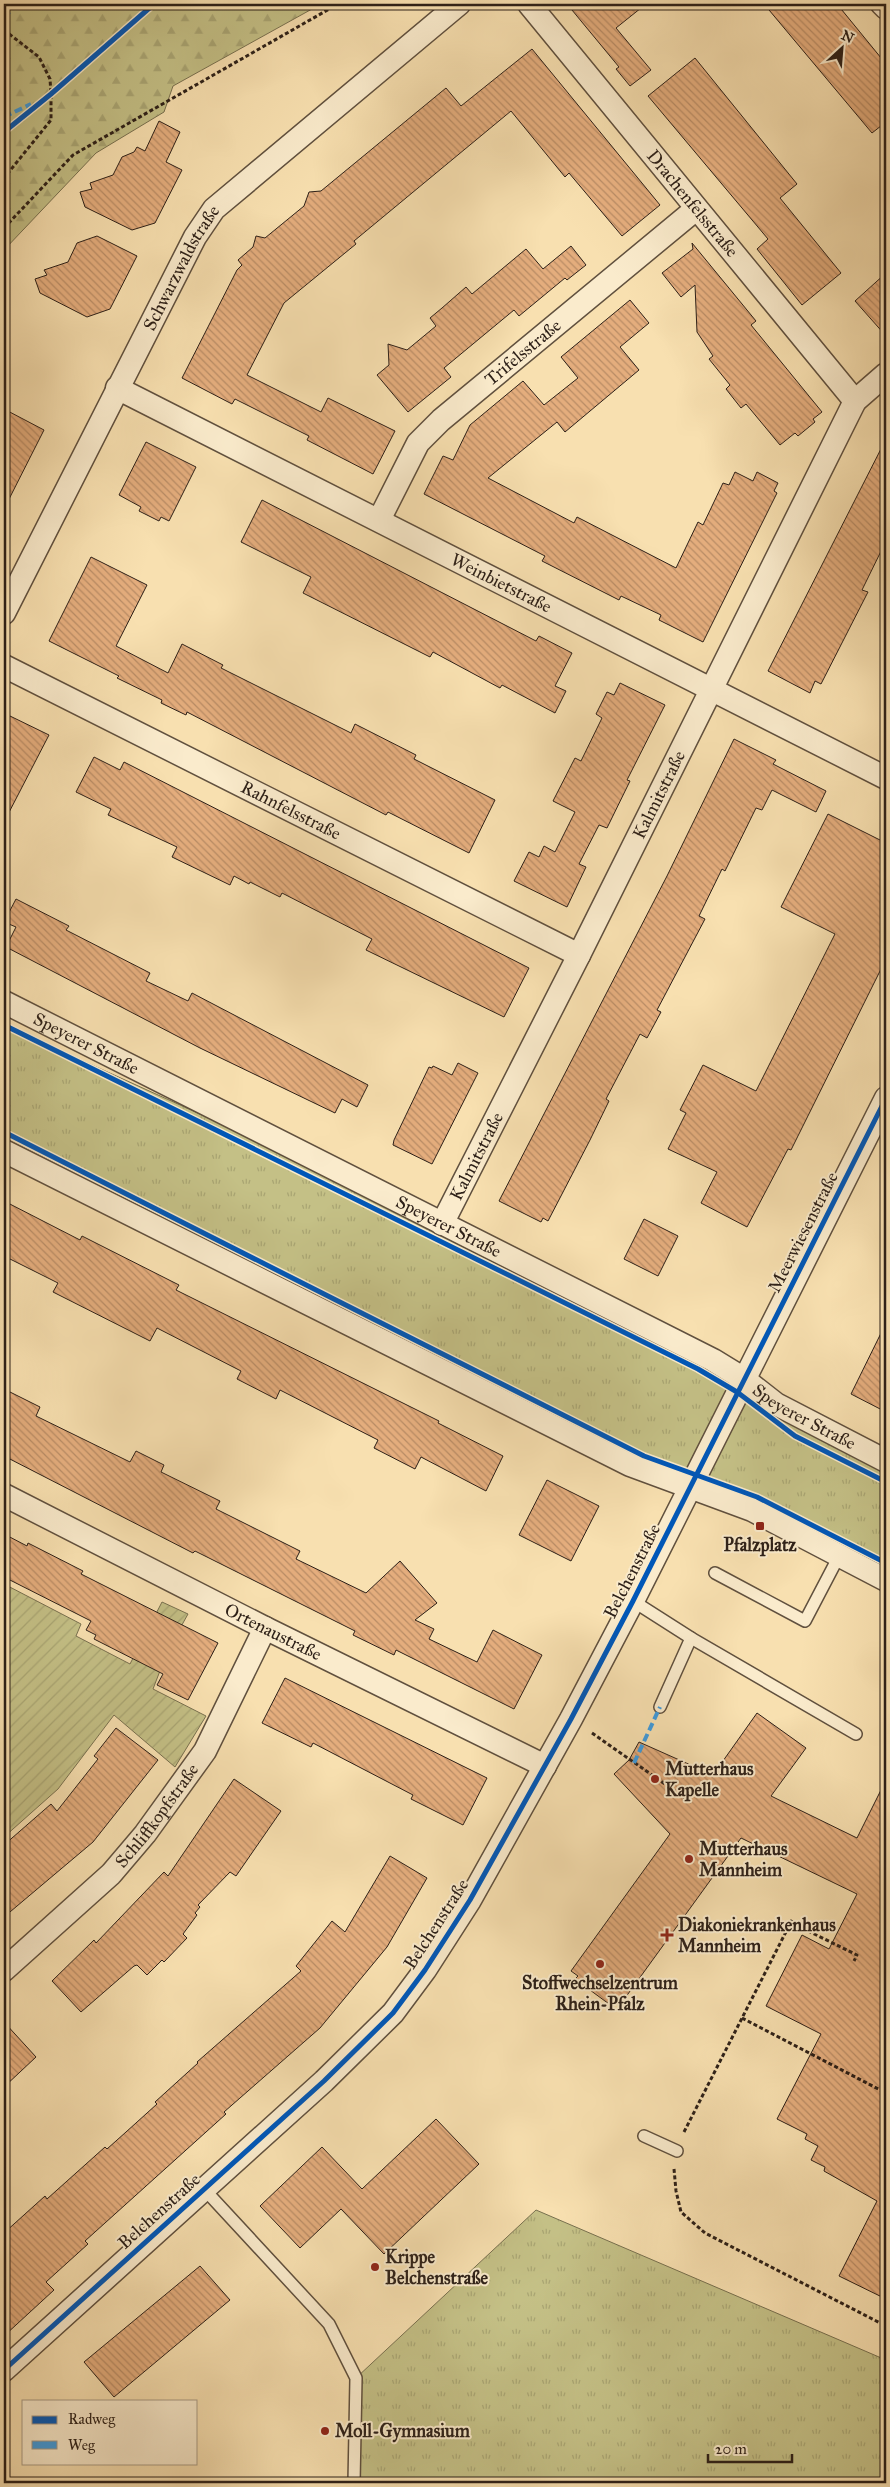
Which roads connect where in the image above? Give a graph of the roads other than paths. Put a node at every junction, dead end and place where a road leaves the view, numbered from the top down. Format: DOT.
graph roads {
  1 [pos="459,4"];
  2 [pos="529,4"];
  3 [pos="882,4"];
  4 [pos="886,8"];
  5 [pos="696,208"];
  6 [pos="886,374"];
  7 [pos="118,388"];
  8 [pos="855,402"];
  9 [pos="379,520"];
  10 [pos="4,612"];
  11 [pos="4,666"];
  12 [pos="712,690"];
  13 [pos="886,778"];
  14 [pos="579,955"];
  15 [pos="4,1002"];
  16 [pos="886,1098"];
  17 [pos="4,1151"];
  18 [pos="442,1224"];
  19 [pos="744,1379"];
  20 [pos="886,1461"];
  21 [pos="690,1487"];
  22 [pos="4,1494"];
  23 [pos="839,1556"];
  24 [pos="715,1574"];
  25 [pos="886,1580"];
  26 [pos="634,1601"];
  27 [pos="266,1628"];
  28 [pos="691,1638"];
  29 [pos="660,1707"];
  30 [pos="856,1734"];
  31 [pos="545,1766"];
  32 [pos="4,1970"];
  33 [pos="644,2136"];
  34 [pos="677,2151"];
  35 [pos="204,2189"];
  36 [pos="4,2370"];
  37 [pos="354,2483"];
  1 -- 7 [label="street, Schwarzwaldstraße"];
  2 -- 5 [label="street, Drachenfelsstraße"];
  3 -- 4 [label="street"];
  5 -- 8 [label="street, Drachenfelsstraße"];
  5 -- 9 [label="street, Trifelsstraße"];
  6 -- 8 [label="street, Kalmitstraße"];
  7 -- 9 [label="street, Weinbietstraße"];
  7 -- 10 [label="street, Schwarzwaldstraße"];
  8 -- 12 [label="street, Kalmitstraße"];
  9 -- 12 [label="street, Weinbietstraße"];
  11 -- 14 [label="street, Rahnfelsstraße"];
  12 -- 13 [label="street, Weinbietstraße"];
  12 -- 14 [label="street, Kalmitstraße"];
  14 -- 18 [label="street, Kalmitstraße"];
  15 -- 18 [label="street, Speyerer Straße"];
  16 -- 19 [label="street, Meerwiesenstraße"];
  17 -- 21 [label="street"];
  18 -- 19 [label="street, Speyerer Straße"];
  19 -- 20 [label="street, Speyerer Straße"];
  19 -- 21 [label="street, Belchenstraße"];
  21 -- 23 [label="street"];
  21 -- 26 [label="street, Belchenstraße"];
  22 -- 27 [label="street, Ortenaustraße"];
  23 -- 24 [label="lane"];
  23 -- 25 [label="street"];
  26 -- 28 [label="lane"];
  26 -- 31 [label="street, Belchenstraße"];
  27 -- 31 [label="street, Ortenaustraße"];
  27 -- 32 [label="street, Schliffkopfstraße"];
  28 -- 29 [label="lane"];
  28 -- 30 [label="lane"];
  31 -- 35 [label="street, Belchenstraße"];
  33 -- 34 [label="lane"];
  35 -- 36 [label="street, Belchenstraße"];
  35 -- 37 [label="lane"];
}
